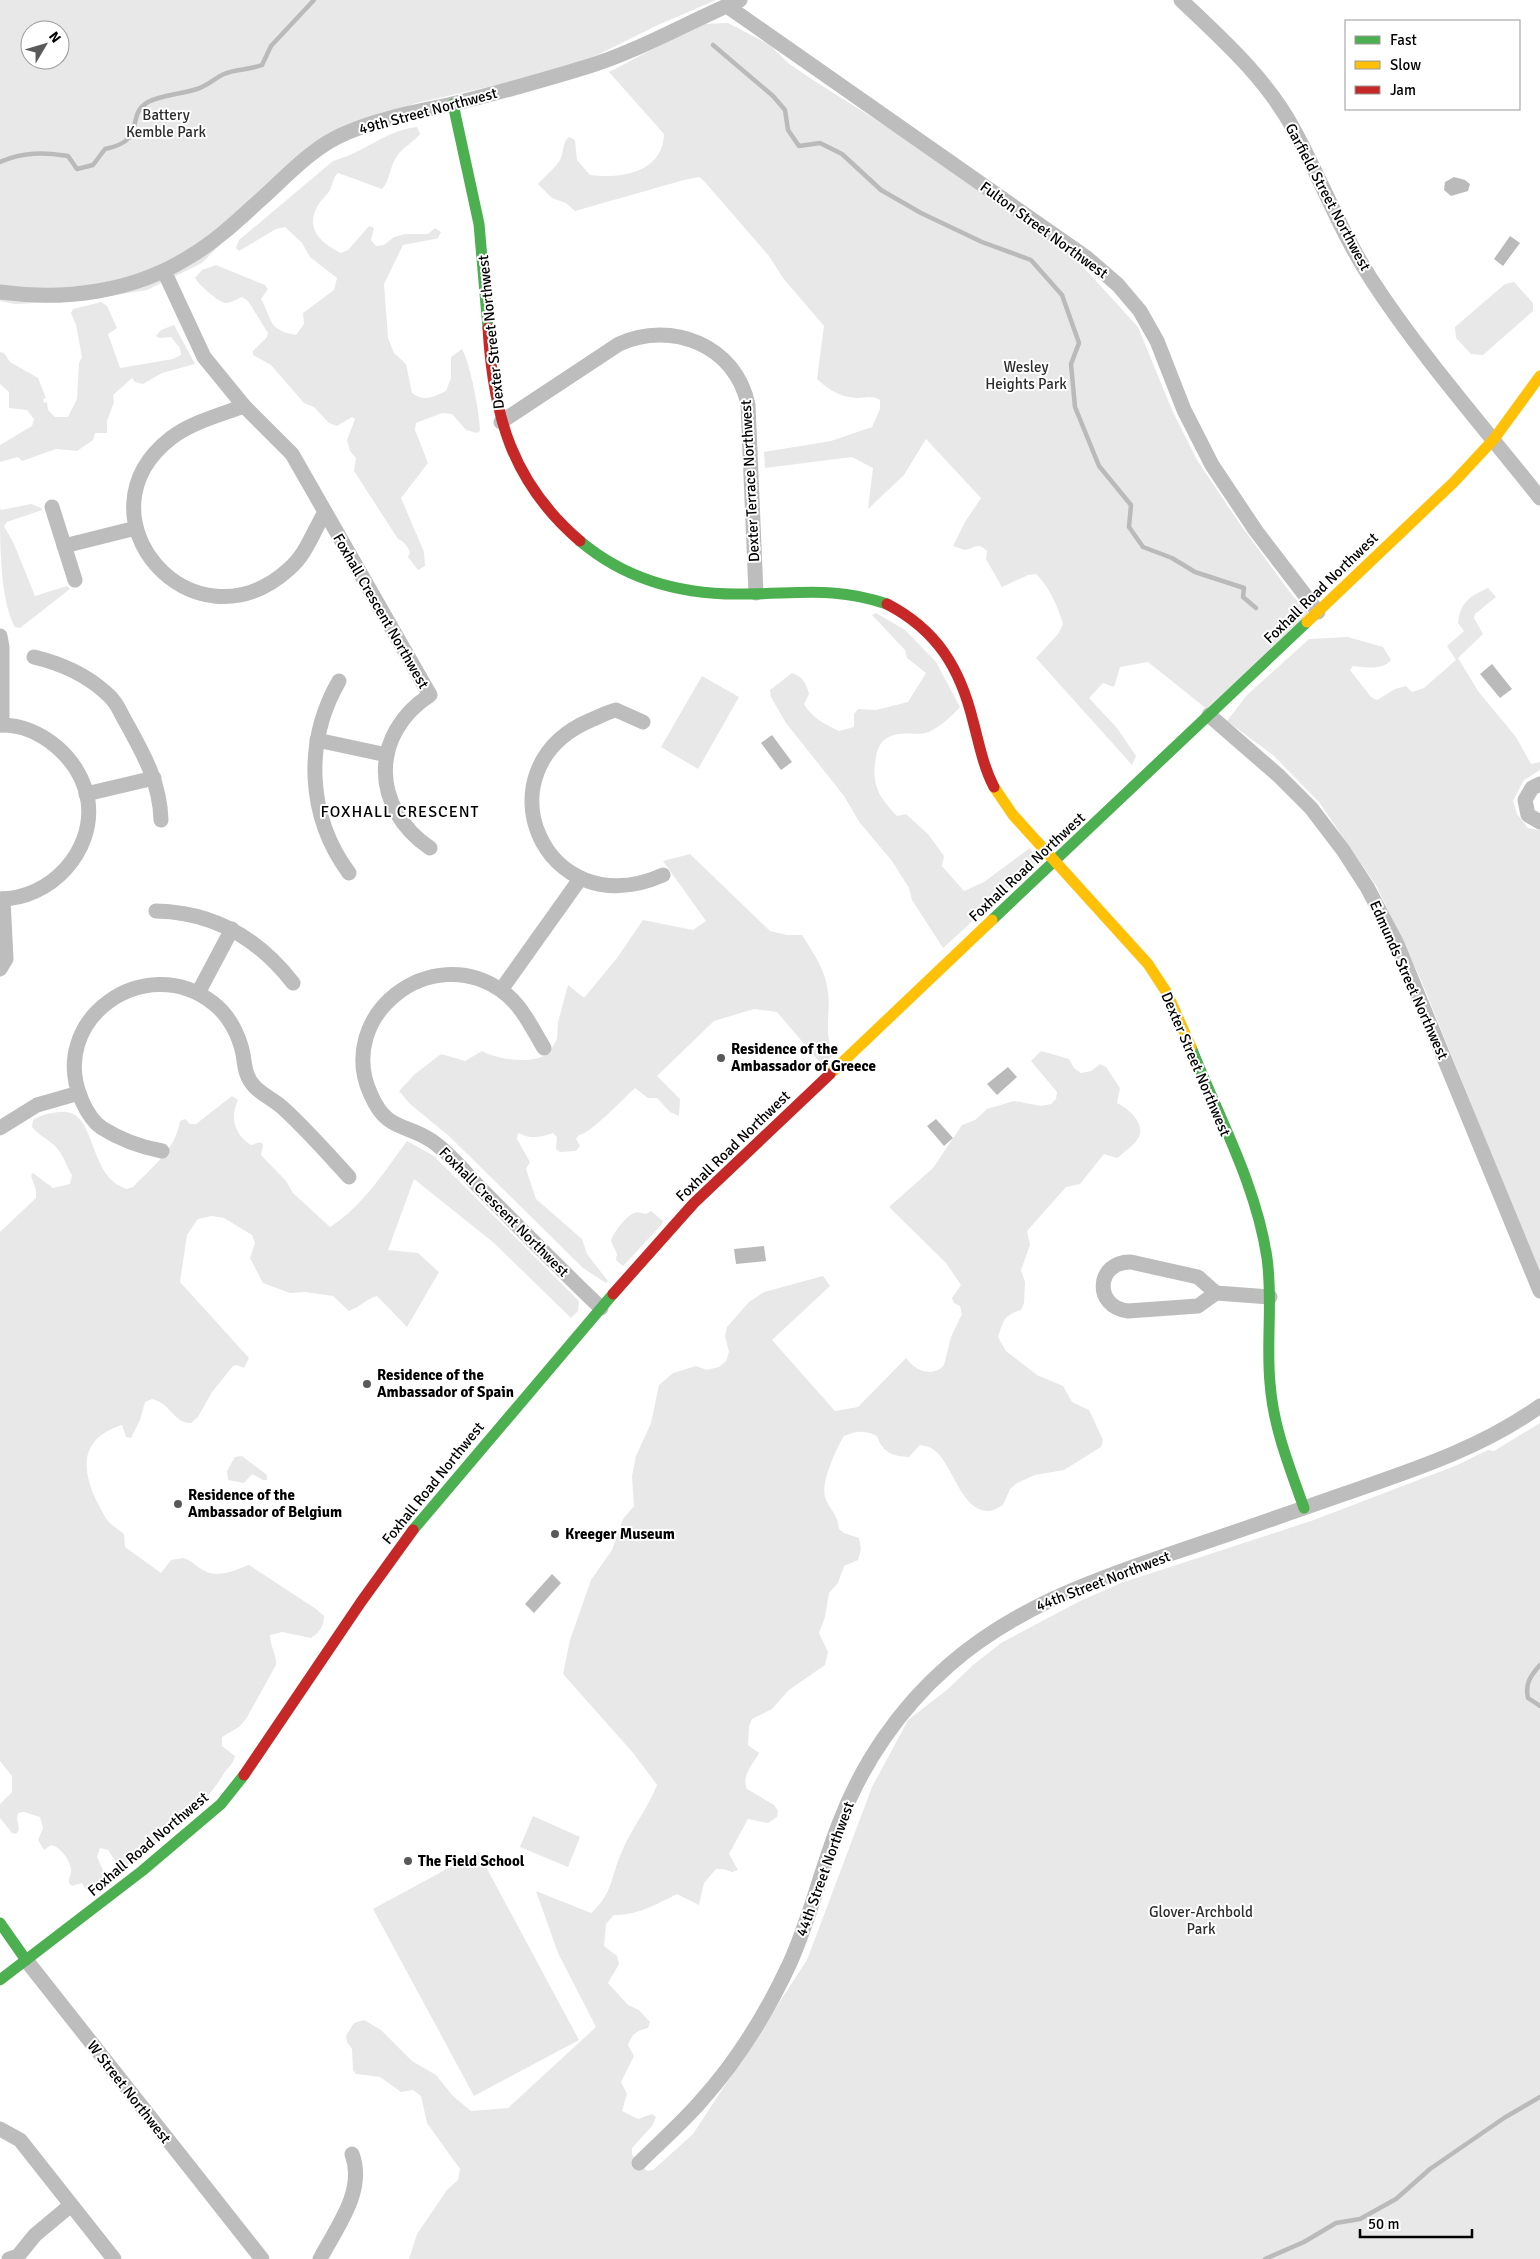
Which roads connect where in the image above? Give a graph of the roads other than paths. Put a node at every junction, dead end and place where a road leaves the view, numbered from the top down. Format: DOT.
graph roads {
  1 [pos="1181,0"];
  2 [pos="733,3"];
  3 [pos="453,104"];
  4 [pos="164,271"];
  5 [pos="0,292"];
  6 [pos="1540,376"];
  7 [pos="244,406"];
  8 [pos="500,422"];
  9 [pos="1494,439"];
  10 [pos="1540,498"];
  11 [pos="52,507"];
  12 [pos="325,512"];
  13 [pos="136,528"];
  14 [pos="64,546"];
  15 [pos="75,580"];
  16 [pos="756,593"];
  17 [pos="1318,612"];
  18 [pos="0,636"];
  19 [pos="34,656"];
  20 [pos="339,681"];
  21 [pos="1209,714"];
  22 [pos="643,722"];
  23 [pos="1,725"];
  24 [pos="317,740"];
  25 [pos="386,754"];
  26 [pos="154,778"];
  27 [pos="1540,784"];
  28 [pos="86,794"];
  29 [pos="161,820"];
  30 [pos="1540,822"];
  31 [pos="430,848"];
  32 [pos="1054,861"];
  33 [pos="349,873"];
  34 [pos="663,875"];
  35 [pos="580,879"];
  36 [pos="2,899"];
  37 [pos="156,911"];
  38 [pos="232,929"];
  39 [pos="0,969"];
  40 [pos="293,982"];
  41 [pos="501,990"];
  42 [pos="198,993"];
  43 [pos="544,1048"];
  44 [pos="79,1093"];
  45 [pos="0,1128"];
  46 [pos="162,1151"];
  47 [pos="349,1177"];
  48 [pos="1540,1291"];
  49 [pos="1216,1293"];
  50 [pos="1270,1297"];
  51 [pos="601,1308"];
  52 [pos="1540,1406"];
  53 [pos="1304,1508"];
  54 [pos="0,1922"];
  55 [pos="26,1960"];
  56 [pos="0,1980"];
  57 [pos="0,2130"];
  58 [pos="352,2154"];
  59 [pos="639,2163"];
  60 [pos="71,2205"];
  61 [pos="14,2258"];
  62 [pos="114,2259"];
  63 [pos="262,2259"];
  64 [pos="320,2259"];
  1 -- 9 [label="street, Garfield Street Northwest"];
  2 -- 3 [label="street, 49th Street Northwest"];
  2 -- 17 [label="street, Fulton Street Northwest"];
  3 -- 4 [label="street, 49th Street Northwest"];
  3 -- 8 [label="main road, Dexter Street Northwest"];
  4 -- 5 [label="street, 49th Street Northwest"];
  4 -- 7 [label="street, Foxhall Crescent Northwest"];
  6 -- 9 [label="main road, Foxhall Road Northwest"];
  7 -- 12 [label="street, Foxhall Crescent Northwest"];
  7 -- 13 [label="street, Foxhall Crescent Northwest"];
  8 -- 16 [label="main road, Dexter Street Northwest"];
  8 -- 16 [label="street, Dexter Terrace Northwest"];
  9 -- 10 [label="street, Garfield Street Northwest"];
  9 -- 17 [label="main road, Foxhall Road Northwest"];
  11 -- 14 [label="street"];
  12 -- 13 [label="street, Foxhall Crescent Northwest"];
  12 -- 25 [label="street, Foxhall Crescent Northwest"];
  13 -- 14 [label="street"];
  14 -- 15 [label="street"];
  16 -- 32 [label="main road, Dexter Street Northwest"];
  17 -- 21 [label="main road, Foxhall Road Northwest"];
  18 -- 23 [label="street"];
  19 -- 26 [label="street"];
  20 -- 24 [label="street"];
  21 -- 32 [label="main road, Foxhall Road Northwest"];
  21 -- 48 [label="street, Edmunds Street Northwest"];
  22 -- 35 [label="street"];
  23 -- 28 [label="street"];
  24 -- 25 [label="street"];
  24 -- 33 [label="street"];
  25 -- 31 [label="street, Foxhall Crescent Northwest"];
  26 -- 28 [label="street"];
  26 -- 29 [label="street"];
  27 -- 30 [label="street"];
  28 -- 36 [label="street"];
  32 -- 50 [label="main road, Dexter Street Northwest"];
  32 -- 51 [label="main road, Foxhall Road Northwest"];
  34 -- 35 [label="street"];
  35 -- 41 [label="street"];
  36 -- 39 [label="street"];
  37 -- 38 [label="street"];
  38 -- 40 [label="street"];
  38 -- 42 [label="street"];
  41 -- 43 [label="street, Foxhall Crescent Northwest"];
  41 -- 51 [label="street, Foxhall Crescent Northwest"];
  42 -- 44 [label="street"];
  42 -- 47 [label="street"];
  44 -- 45 [label="street"];
  44 -- 46 [label="street"];
  49 -- 49 [label="street"];
  49 -- 50 [label="street"];
  50 -- 53 [label="main road, Dexter Street Northwest"];
  51 -- 55 [label="main road, Foxhall Road Northwest"];
  52 -- 53 [label="street, 44th Street Northwest"];
  53 -- 59 [label="street, 44th Street Northwest"];
  54 -- 55 [label="main road, W Street Northwest"];
  55 -- 56 [label="main road, Foxhall Road Northwest"];
  55 -- 63 [label="street, W Street Northwest"];
  57 -- 60 [label="street"];
  58 -- 64 [label="street"];
  60 -- 61 [label="street"];
  60 -- 62 [label="street"];
}
